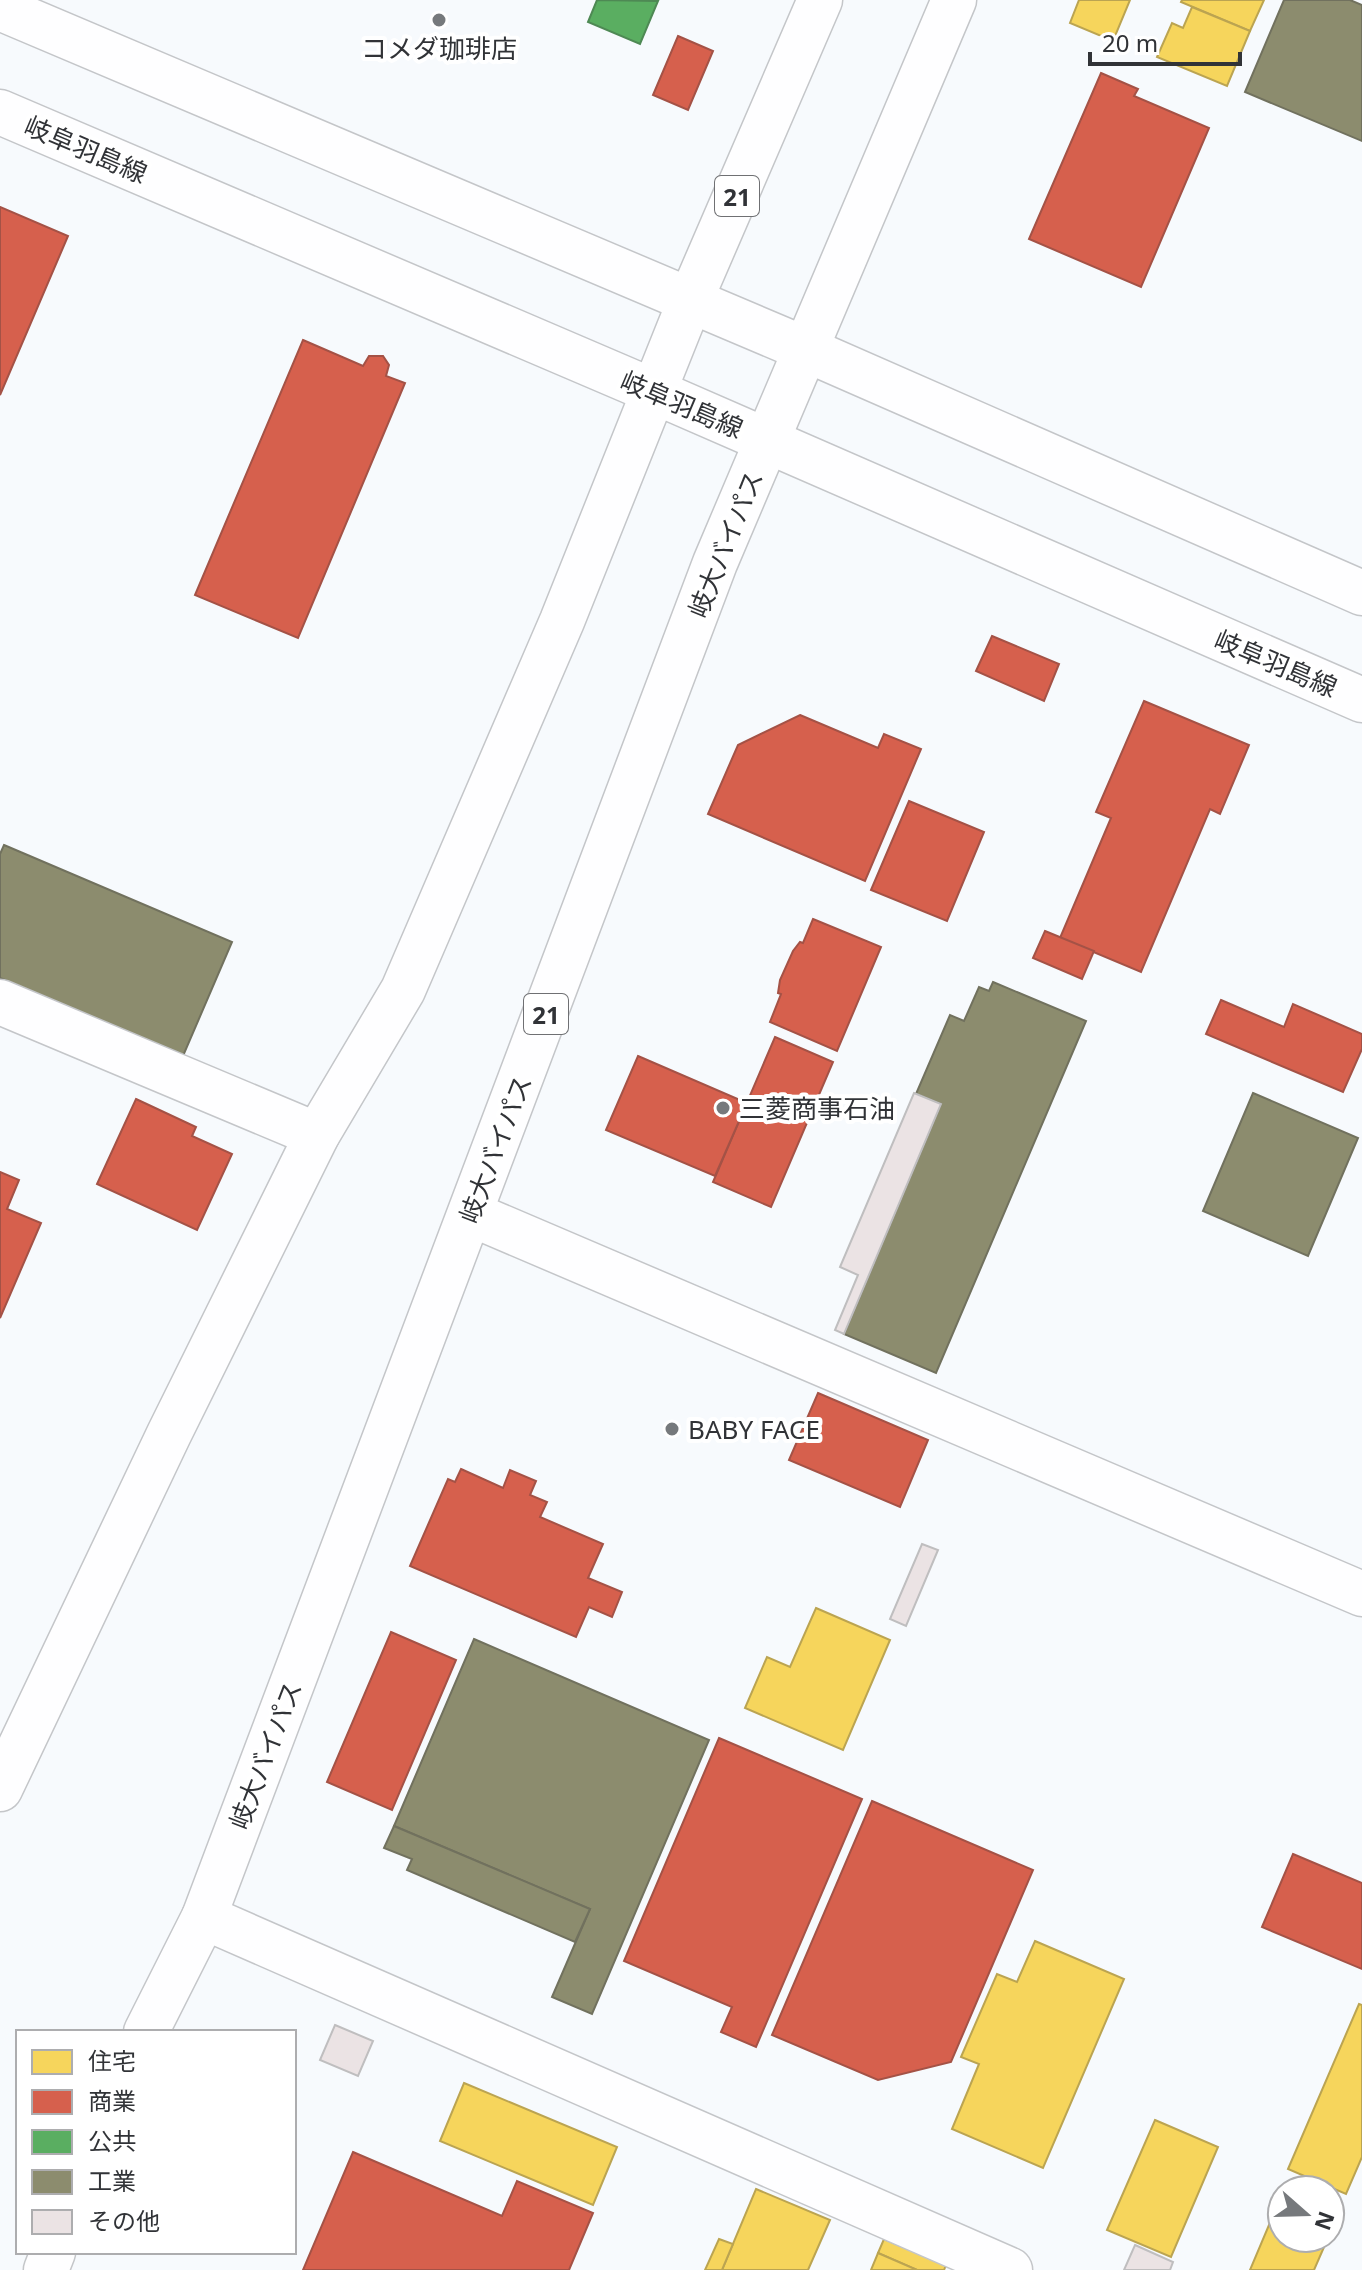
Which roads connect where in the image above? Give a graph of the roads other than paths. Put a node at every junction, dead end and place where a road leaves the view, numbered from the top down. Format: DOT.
graph roads {
  1 [pos="820,0"];
  2 [pos="954,0"];
  3 [pos="0,8"];
  4 [pos="0,112"];
  5 [pos="690,301"];
  6 [pos="805,349"];
  7 [pos="653,391"];
  8 [pos="767,441"];
  9 [pos="1362,593"];
  10 [pos="1362,700"];
  11 [pos="0,1002"];
  12 [pos="317,1135"];
  13 [pos="471,1214"];
  14 [pos="1362,1594"];
  15 [pos="0,1789"];
  16 [pos="204,1917"];
  17 [pos="147,2030"];
  18 [pos="987,2266"];
  1 -- 5 [label="main road, 21"];
  2 -- 6 [label="main road, 岐大バイパス / 21"];
  3 -- 5 [label="main road"];
  4 -- 7 [label="main road, 岐阜羽島線"];
  5 -- 6 [label="main road"];
  5 -- 7 [label="main road, 21"];
  6 -- 8 [label="main road, 岐大バイパス / 21"];
  6 -- 9 [label="main road"];
  7 -- 8 [label="main road, 岐阜羽島線"];
  7 -- 12 [label="main road, 21"];
  8 -- 10 [label="main road, 岐阜羽島線"];
  8 -- 13 [label="main road, 岐大バイパス / 21"];
  11 -- 12 [label="main road"];
  12 -- 15 [label="main road, 21"];
  13 -- 14 [label="main road"];
  13 -- 16 [label="main road, 岐大バイパス / 21"];
  16 -- 17 [label="main road, 岐大バイパス / 21"];
  16 -- 18 [label="main road"];
}
